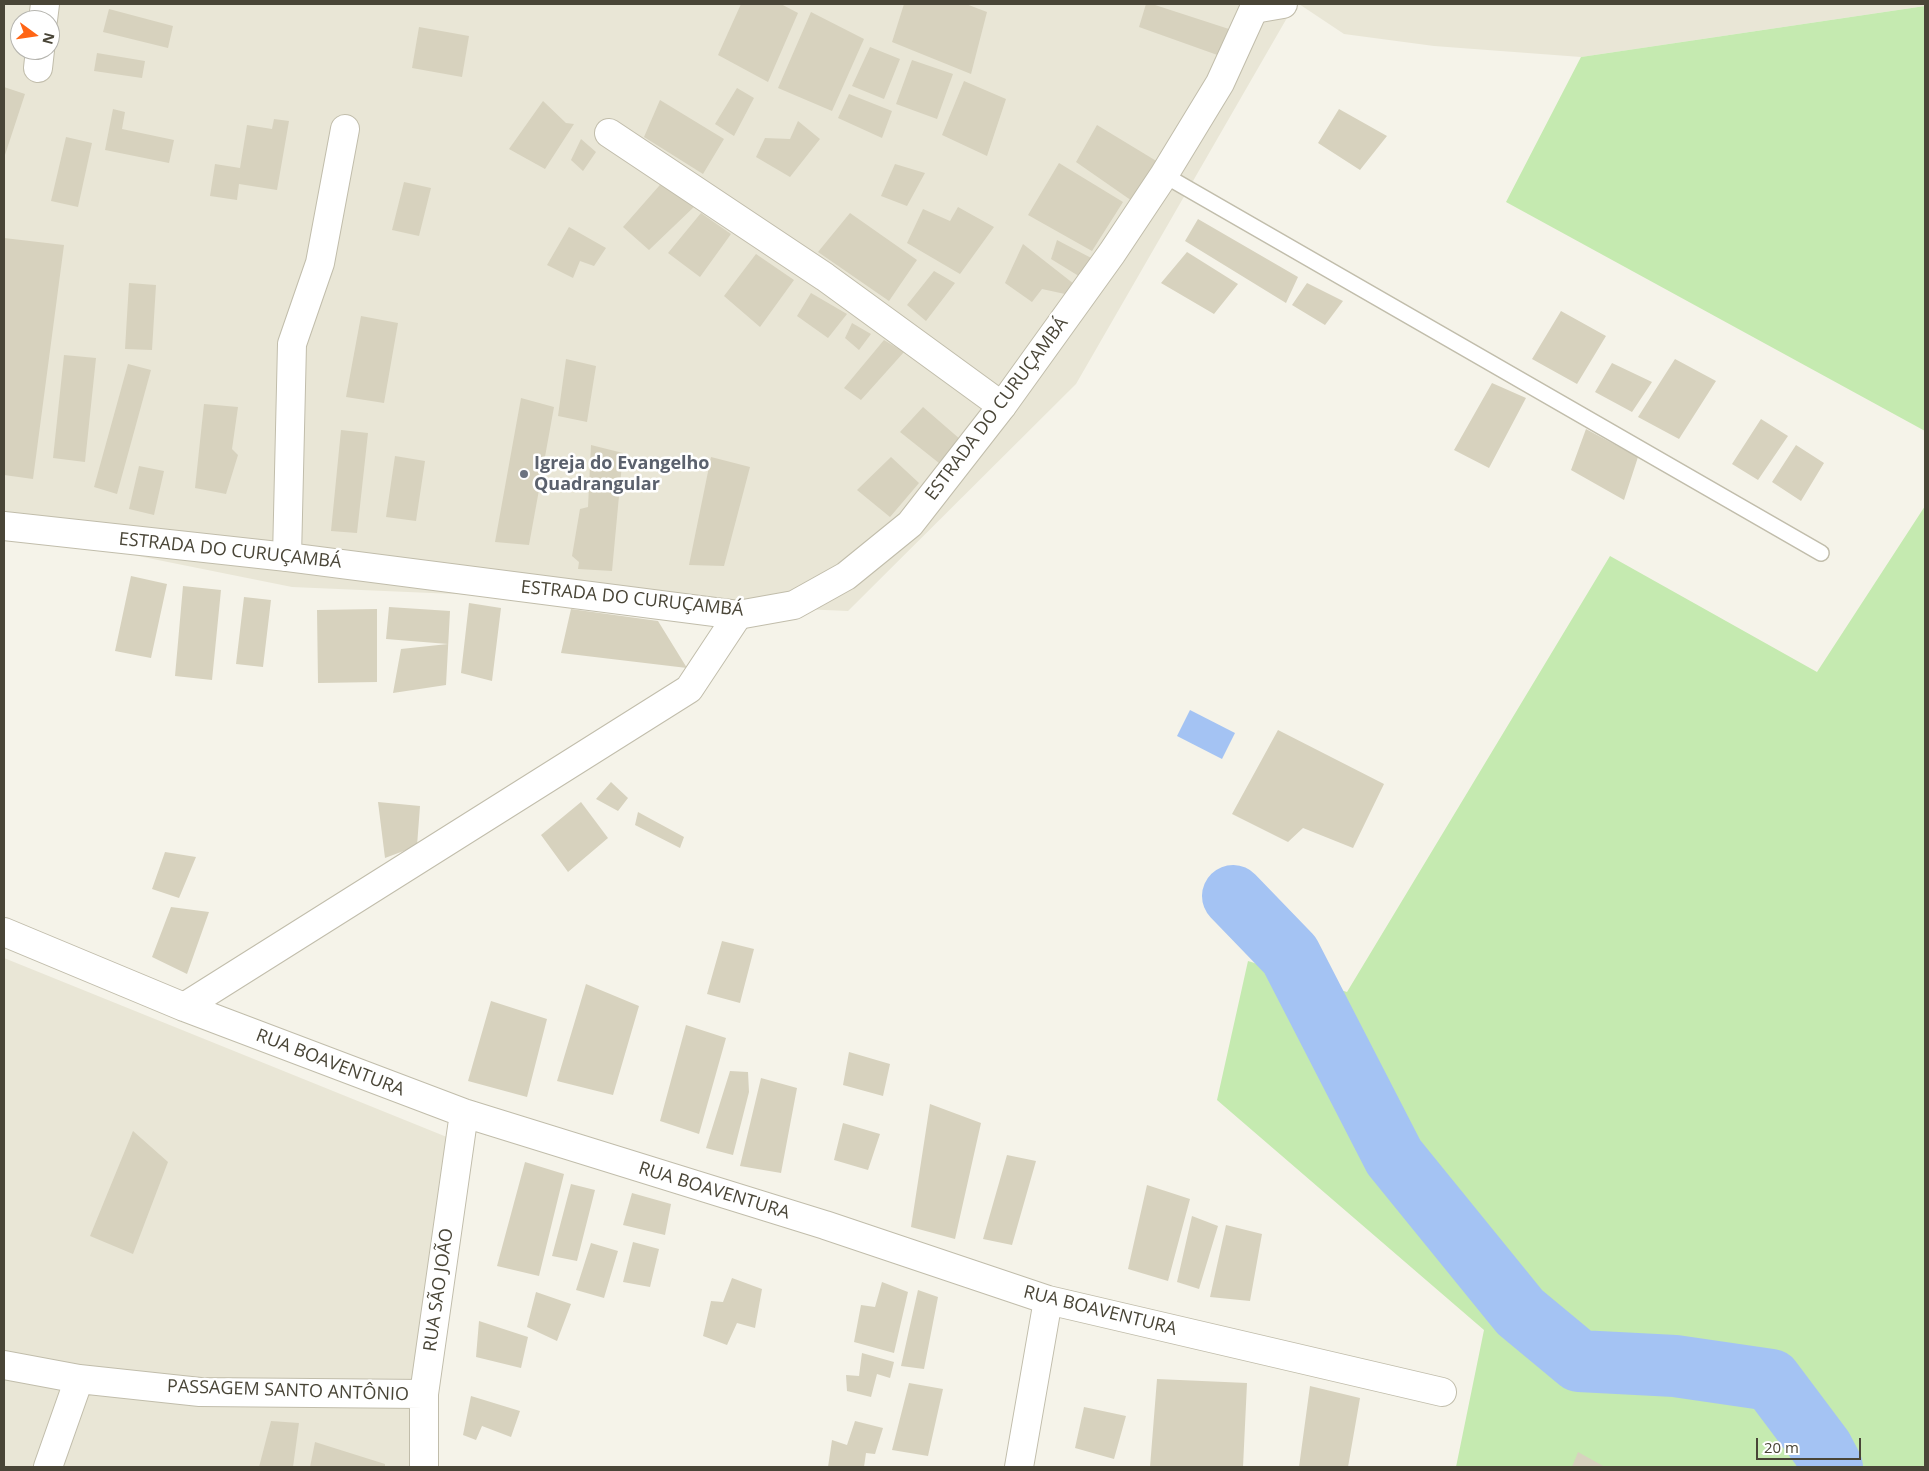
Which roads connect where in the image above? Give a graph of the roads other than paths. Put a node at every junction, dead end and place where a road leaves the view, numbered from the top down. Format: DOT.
graph roads {
  1 [pos="1283,4"];
  2 [pos="1255,6"];
  3 [pos="345,129"];
  4 [pos="610,133"];
  5 [pos="1164,175"];
  6 [pos="1002,406"];
  7 [pos="4,526"];
  8 [pos="1821,553"];
  9 [pos="287,557"];
  10 [pos="738,615"];
  11 [pos="4,932"];
  12 [pos="184,1008"];
  13 [pos="464,1113"];
  14 [pos="1048,1300"];
  15 [pos="4,1364"];
  16 [pos="79,1379"];
  17 [pos="1442,1392"];
  18 [pos="424,1394"];
  19 [pos="48,1467"];
  20 [pos="424,1467"];
  21 [pos="1019,1467"];
  1 -- 2 [label="street"];
  2 -- 5 [label="street, ESTRADA DO CURUÇAMBÁ"];
  3 -- 9 [label="street"];
  4 -- 6 [label="street"];
  5 -- 6 [label="street, ESTRADA DO CURUÇAMBÁ"];
  5 -- 8 [label="lane"];
  6 -- 10 [label="street, ESTRADA DO CURUÇAMBÁ"];
  7 -- 9 [label="street, ESTRADA DO CURUÇAMBÁ"];
  9 -- 10 [label="street, ESTRADA DO CURUÇAMBÁ"];
  10 -- 12 [label="street"];
  11 -- 12 [label="street, RUA BOAVENTURA"];
  12 -- 13 [label="street, RUA BOAVENTURA"];
  13 -- 14 [label="street, RUA BOAVENTURA"];
  13 -- 18 [label="street, RUA SÃO JOÃO"];
  14 -- 17 [label="street, RUA BOAVENTURA"];
  14 -- 21 [label="street"];
  15 -- 16 [label="street, PASSAGEM SANTO ANTÔNIO"];
  16 -- 18 [label="street, PASSAGEM SANTO ANTÔNIO"];
  16 -- 19 [label="street"];
  18 -- 20 [label="street, RUA SÃO JOÃO"];
}
